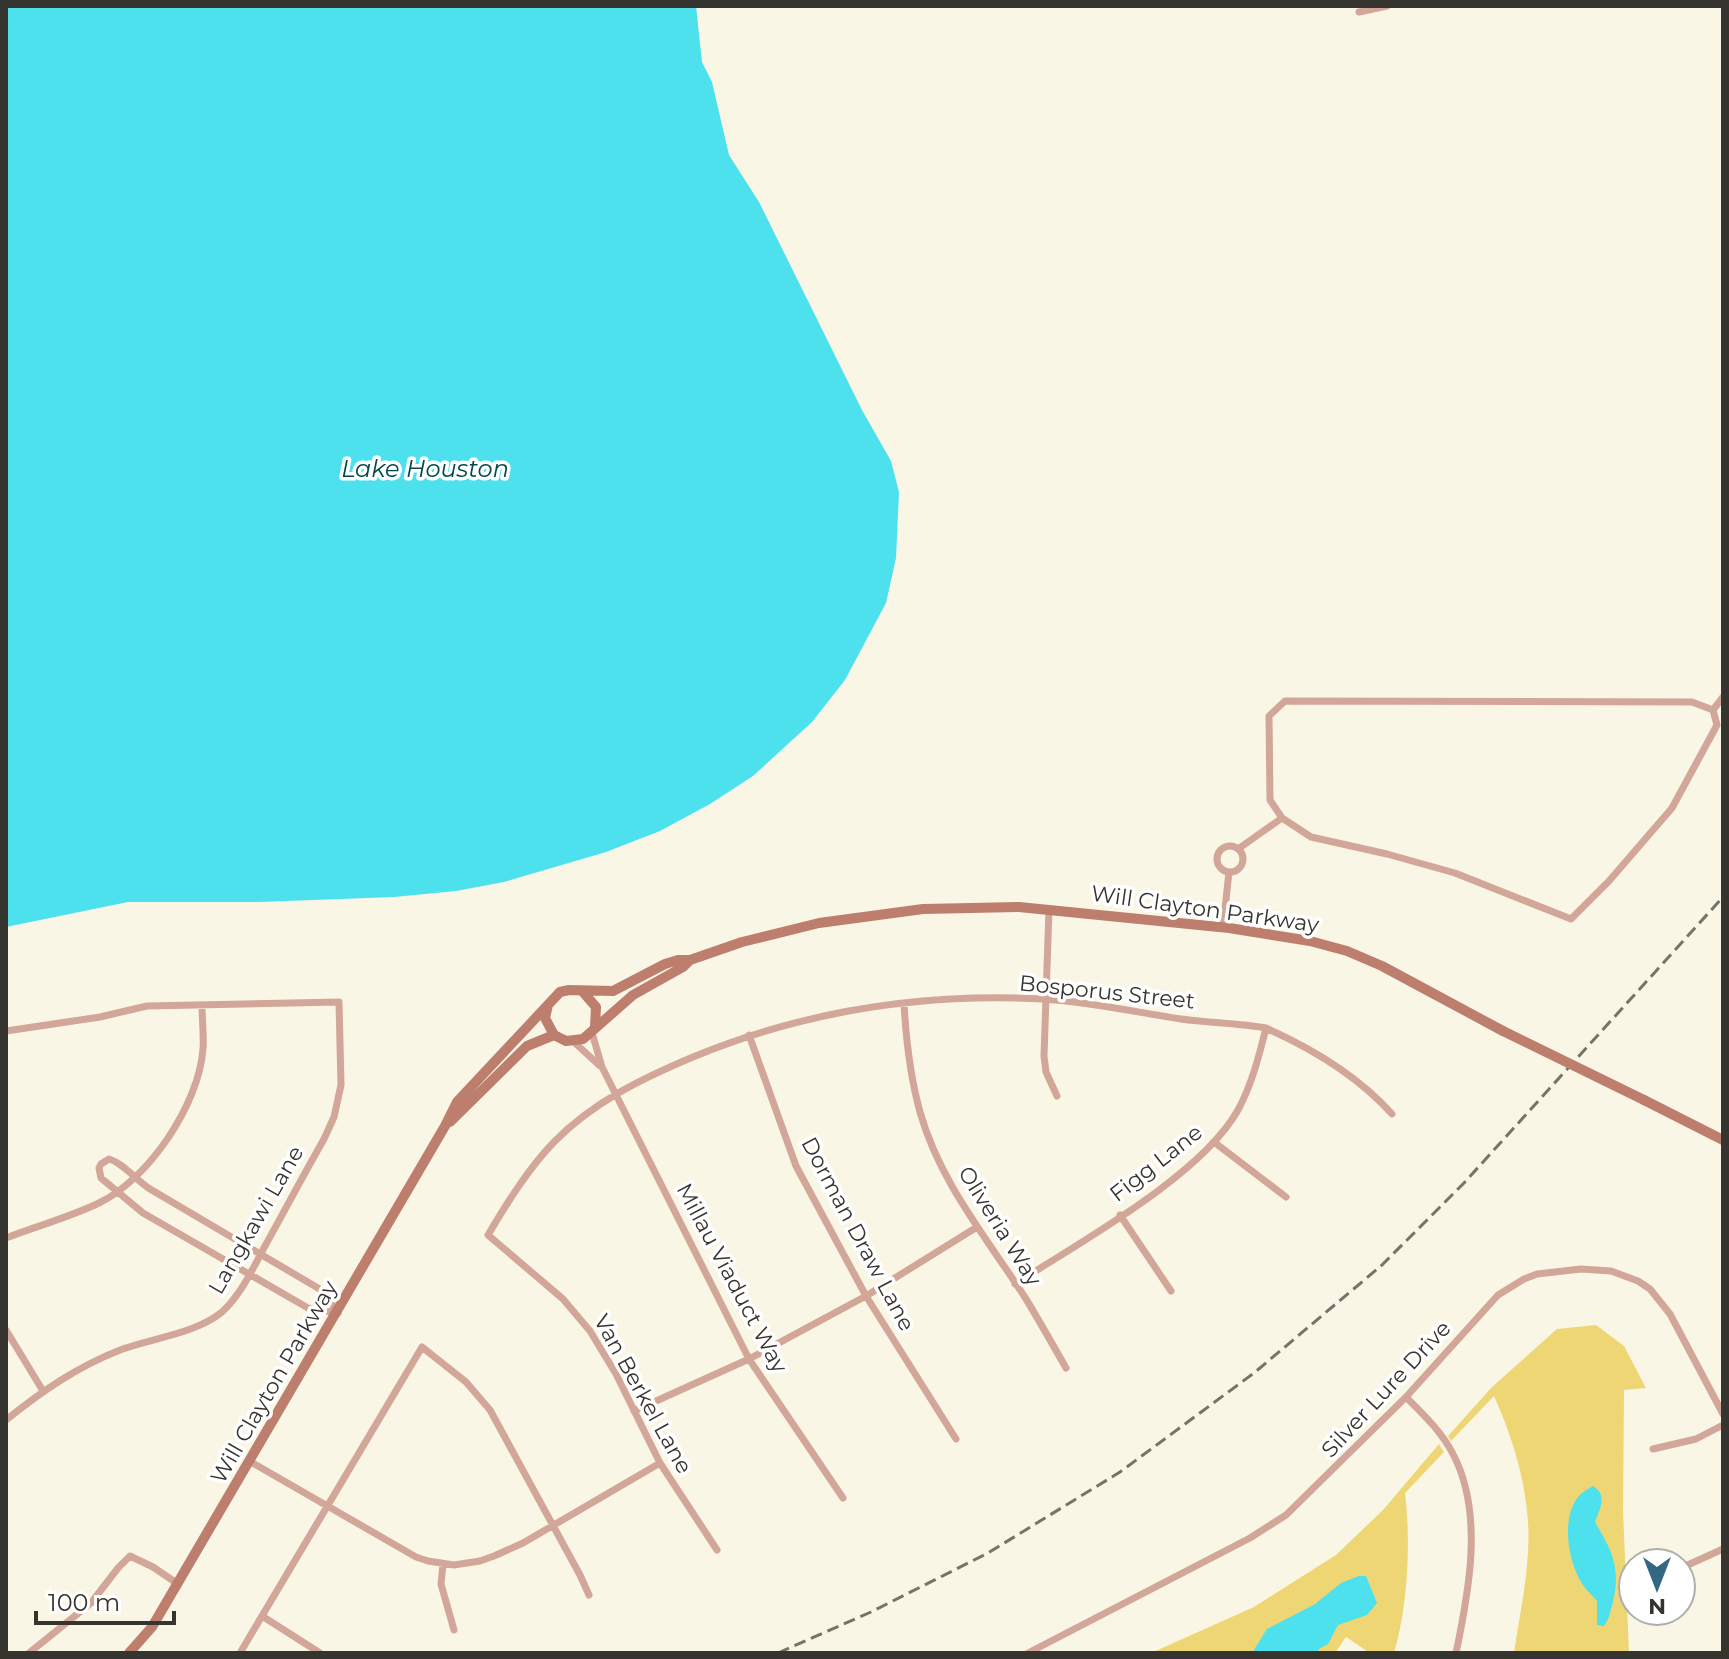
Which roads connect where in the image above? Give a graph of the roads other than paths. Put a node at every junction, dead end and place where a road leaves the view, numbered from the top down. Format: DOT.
graph roads {
  1 [pos="1387,6"];
  2 [pos="1359,12"];
  3 [pos="1723,697"];
  4 [pos="1713,710"];
  5 [pos="1282,818"];
  6 [pos="1238,849"];
  7 [pos="1229,872"];
  8 [pos="1049,909"];
  9 [pos="1223,927"];
  10 [pos="690,960"];
  11 [pos="583,992"];
  12 [pos="1045,999"];
  13 [pos="549,1003"];
  14 [pos="904,1003"];
  15 [pos="202,1005"];
  16 [pos="1266,1028"];
  17 [pos="6,1031"];
  18 [pos="593,1031"];
  19 [pos="554,1035"];
  20 [pos="749,1035"];
  21 [pos="574,1042"];
  22 [pos="602,1067"];
  23 [pos="616,1094"];
  24 [pos="1057,1096"];
  25 [pos="1392,1114"];
  26 [pos="445,1126"];
  27 [pos="1723,1140"];
  28 [pos="1214,1142"];
  29 [pos="134,1179"];
  30 [pos="117,1192"];
  31 [pos="1286,1197"];
  32 [pos="1120,1215"];
  33 [pos="977,1227"];
  34 [pos="488,1235"];
  35 [pos="6,1238"];
  36 [pos="261,1254"];
  37 [pos="248,1275"];
  38 [pos="1015,1284"];
  39 [pos="1171,1291"];
  40 [pos="866,1296"];
  41 [pos="338,1313"];
  42 [pos="6,1330"];
  43 [pos="749,1359"];
  44 [pos="1066,1368"];
  45 [pos="43,1391"];
  46 [pos="1406,1397"];
  47 [pos="634,1411"];
  48 [pos="1723,1414"];
  49 [pos="6,1420"];
  50 [pos="1723,1425"];
  51 [pos="956,1439"];
  52 [pos="1653,1449"];
  53 [pos="251,1462"];
  54 [pos="660,1463"];
  55 [pos="843,1498"];
  56 [pos="326,1505"];
  57 [pos="552,1526"];
  58 [pos="1723,1549"];
  59 [pos="717,1550"];
  60 [pos="1697,1561"];
  61 [pos="443,1564"];
  62 [pos="178,1584"];
  63 [pos="589,1595"];
  64 [pos="262,1616"];
  65 [pos="454,1630"];
  66 [pos="29,1653"];
  67 [pos="129,1653"];
  68 [pos="240,1653"];
  69 [pos="320,1653"];
  70 [pos="1028,1653"];
  71 [pos="1456,1653"];
  1 -- 2 [label="street"];
  3 -- 4 [label="street"];
  4 -- 5 [label="street"];
  4 -- 5 [label="street"];
  5 -- 6 [label="street"];
  6 -- 7 [label="street"];
  6 -- 7 [label="street"];
  7 -- 9 [label="street"];
  8 -- 9 [label="street, Will Clayton Parkway"];
  8 -- 10 [label="street, Will Clayton Parkway"];
  8 -- 12 [label="street"];
  9 -- 27 [label="street, Will Clayton Parkway, bridge"];
  10 -- 11 [label="street, Will Clayton Parkway"];
  10 -- 18 [label="street, Will Clayton Parkway"];
  11 -- 13 [label="street"];
  11 -- 18 [label="street"];
  12 -- 14 [label="street, Bosporus Street"];
  12 -- 16 [label="street, Bosporus Street"];
  12 -- 24 [label="street"];
  13 -- 19 [label="street"];
  13 -- 26 [label="street, Will Clayton Parkway"];
  14 -- 20 [label="street, Bosporus Street"];
  14 -- 33 [label="street, Oliveria Way"];
  15 -- 17 [label="street"];
  15 -- 29 [label="street"];
  15 -- 36 [label="street, Langkawi Lane"];
  16 -- 25 [label="street, Bosporus Street"];
  16 -- 28 [label="street, Figg Lane"];
  18 -- 21 [label="street"];
  18 -- 22 [label="street, Millau Viaduct Way"];
  19 -- 21 [label="street"];
  19 -- 26 [label="street, Will Clayton Parkway"];
  20 -- 23 [label="street, Bosporus Street"];
  20 -- 40 [label="street, Dorman Draw Lane"];
  21 -- 22 [label="street, Millau Viaduct Way"];
  22 -- 23 [label="street, Millau Viaduct Way"];
  23 -- 34 [label="street, Bosporus Street"];
  23 -- 43 [label="street, Millau Viaduct Way"];
  26 -- 41 [label="street, Will Clayton Parkway"];
  28 -- 31 [label="street"];
  28 -- 32 [label="street, Figg Lane"];
  29 -- 30 [label="street"];
  29 -- 30 [label="street"];
  29 -- 36 [label="street"];
  30 -- 35 [label="street"];
  30 -- 37 [label="street"];
  32 -- 38 [label="street, Figg Lane"];
  32 -- 39 [label="street"];
  33 -- 38 [label="street, Oliveria Way"];
  33 -- 40 [label="street"];
  34 -- 47 [label="street, Van Berkel Lane"];
  36 -- 37 [label="street, Langkawi Lane"];
  36 -- 41 [label="street"];
  37 -- 41 [label="street"];
  37 -- 45 [label="street, Langkawi Lane"];
  38 -- 44 [label="street, Oliveria Way"];
  40 -- 43 [label="street"];
  40 -- 51 [label="street, Dorman Draw Lane"];
  41 -- 53 [label="street, Will Clayton Parkway"];
  42 -- 45 [label="street"];
  43 -- 47 [label="street"];
  43 -- 55 [label="street, Millau Viaduct Way"];
  45 -- 49 [label="street, Langkawi Lane"];
  46 -- 48 [label="street, Silver Lure Drive"];
  46 -- 70 [label="street, Silver Lure Drive"];
  46 -- 71 [label="street"];
  47 -- 54 [label="street, Van Berkel Lane"];
  50 -- 52 [label="street"];
  53 -- 56 [label="street"];
  53 -- 62 [label="street, Will Clayton Parkway"];
  54 -- 57 [label="street"];
  54 -- 59 [label="street, Van Berkel Lane"];
  56 -- 57 [label="street"];
  56 -- 61 [label="street"];
  56 -- 64 [label="street"];
  57 -- 61 [label="street"];
  57 -- 63 [label="street"];
  58 -- 60 [label="street"];
  61 -- 65 [label="street"];
  62 -- 66 [label="street"];
  62 -- 67 [label="street, Will Clayton Parkway"];
  64 -- 68 [label="street"];
  64 -- 69 [label="street"];
}
